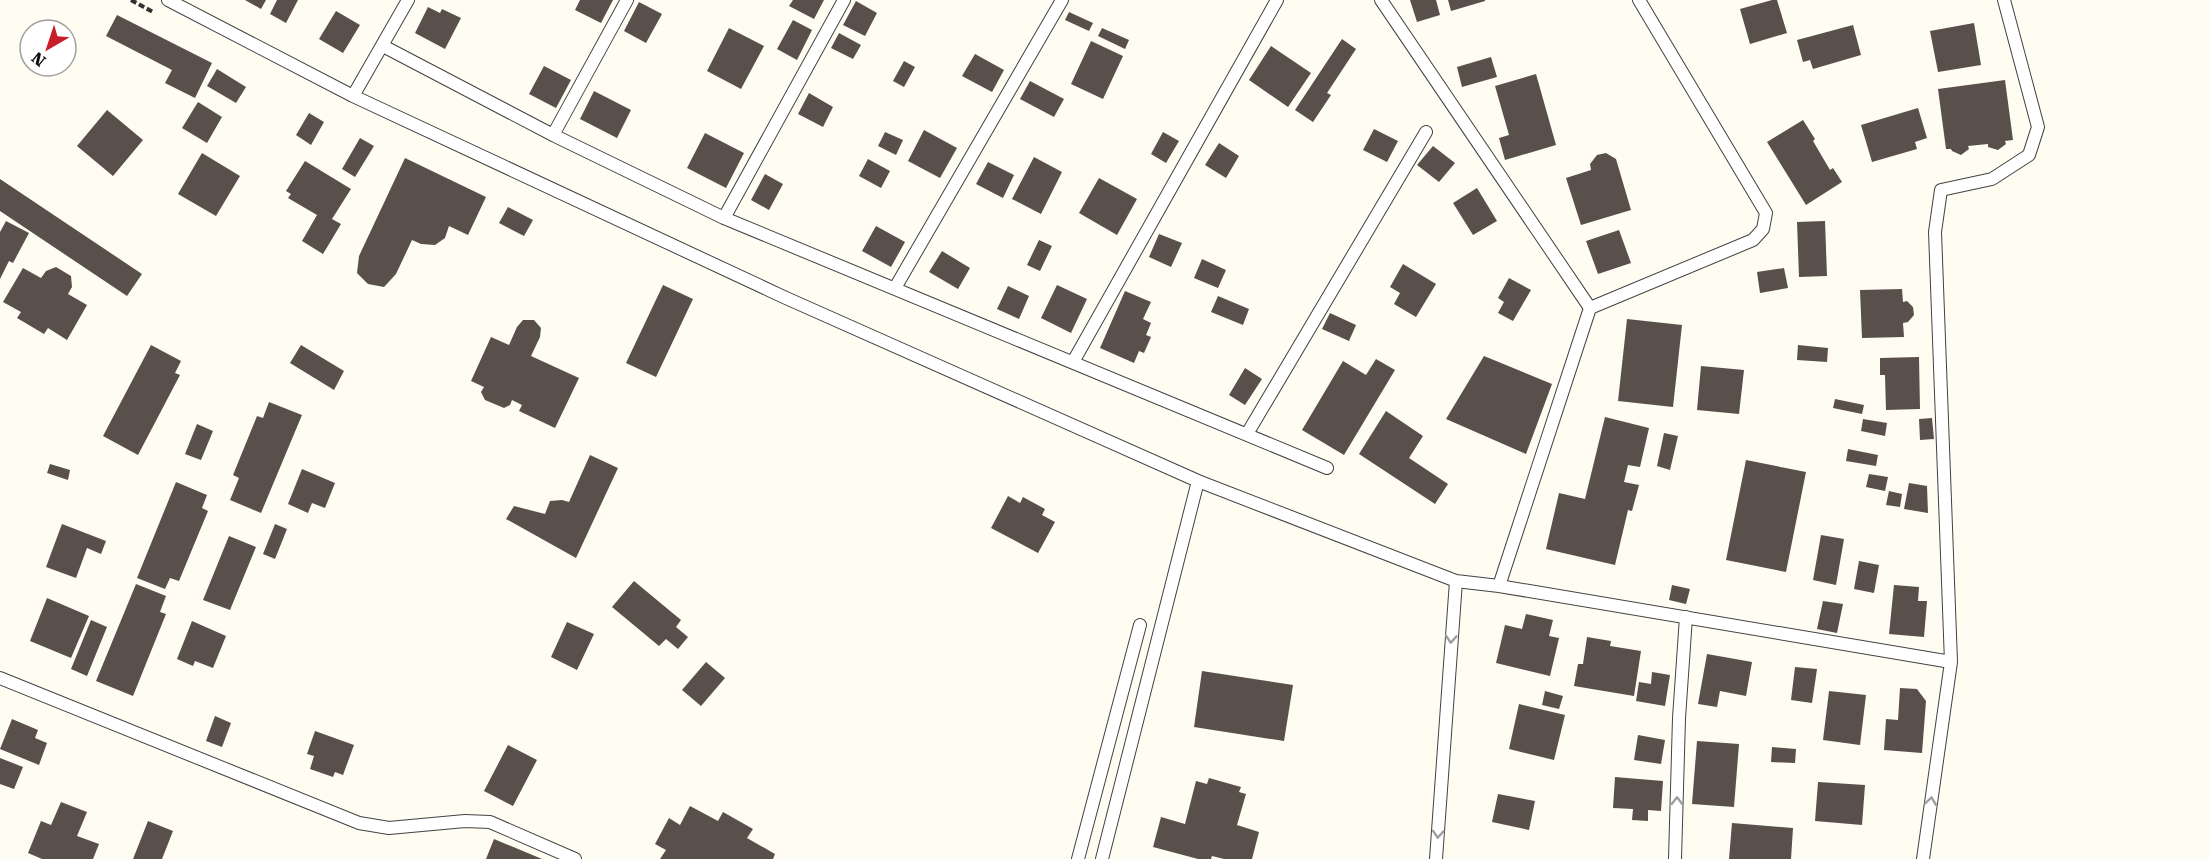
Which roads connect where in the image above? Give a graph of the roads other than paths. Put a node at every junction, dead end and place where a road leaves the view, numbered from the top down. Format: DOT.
graph roads {
  1 [pos="168,0"];
  2 [pos="408,0"];
  3 [pos="627,0"];
  4 [pos="844,0"];
  5 [pos="1062,0"];
  6 [pos="1277,0"];
  7 [pos="1381,0"];
  8 [pos="1639,0"];
  9 [pos="2004,0"];
  10 [pos="383,46"];
  11 [pos="353,96"];
  12 [pos="1426,132"];
  13 [pos="553,135"];
  14 [pos="724,218"];
  15 [pos="895,288"];
  16 [pos="1590,308"];
  17 [pos="1073,362"];
  18 [pos="1247,434"];
  19 [pos="1327,468"];
  20 [pos="1198,481"];
  21 [pos="1455,581"];
  22 [pos="1499,586"];
  23 [pos="1686,616"];
  24 [pos="1140,625"];
  25 [pos="1951,662"];
  26 [pos="0,678"];
  27 [pos="574,859"];
  28 [pos="1078,859"];
  29 [pos="1102,859"];
  30 [pos="1436,859"];
  31 [pos="1675,859"];
  32 [pos="1923,859"];
  1 -- 11 [label="lane"];
  2 -- 10 [label="lane"];
  3 -- 13 [label="lane"];
  4 -- 14 [label="lane"];
  5 -- 15 [label="lane"];
  6 -- 17 [label="lane"];
  7 -- 16 [label="lane"];
  8 -- 16 [label="lane"];
  9 -- 25 [label="lane"];
  10 -- 11 [label="lane"];
  10 -- 13 [label="lane"];
  11 -- 20 [label="lane"];
  12 -- 18 [label="lane"];
  13 -- 14 [label="lane"];
  14 -- 15 [label="lane"];
  15 -- 17 [label="lane"];
  16 -- 22 [label="lane"];
  17 -- 18 [label="lane"];
  18 -- 19 [label="lane"];
  20 -- 21 [label="lane"];
  20 -- 29 [label="lane"];
  21 -- 22 [label="lane"];
  21 -- 30 [label="lane, one-way"];
  22 -- 23 [label="lane"];
  23 -- 25 [label="lane"];
  31 -- 23 [label="lane, one-way"];
  24 -- 28 [label="lane"];
  32 -- 25 [label="lane, one-way"];
  26 -- 27 [label="lane"];
}
